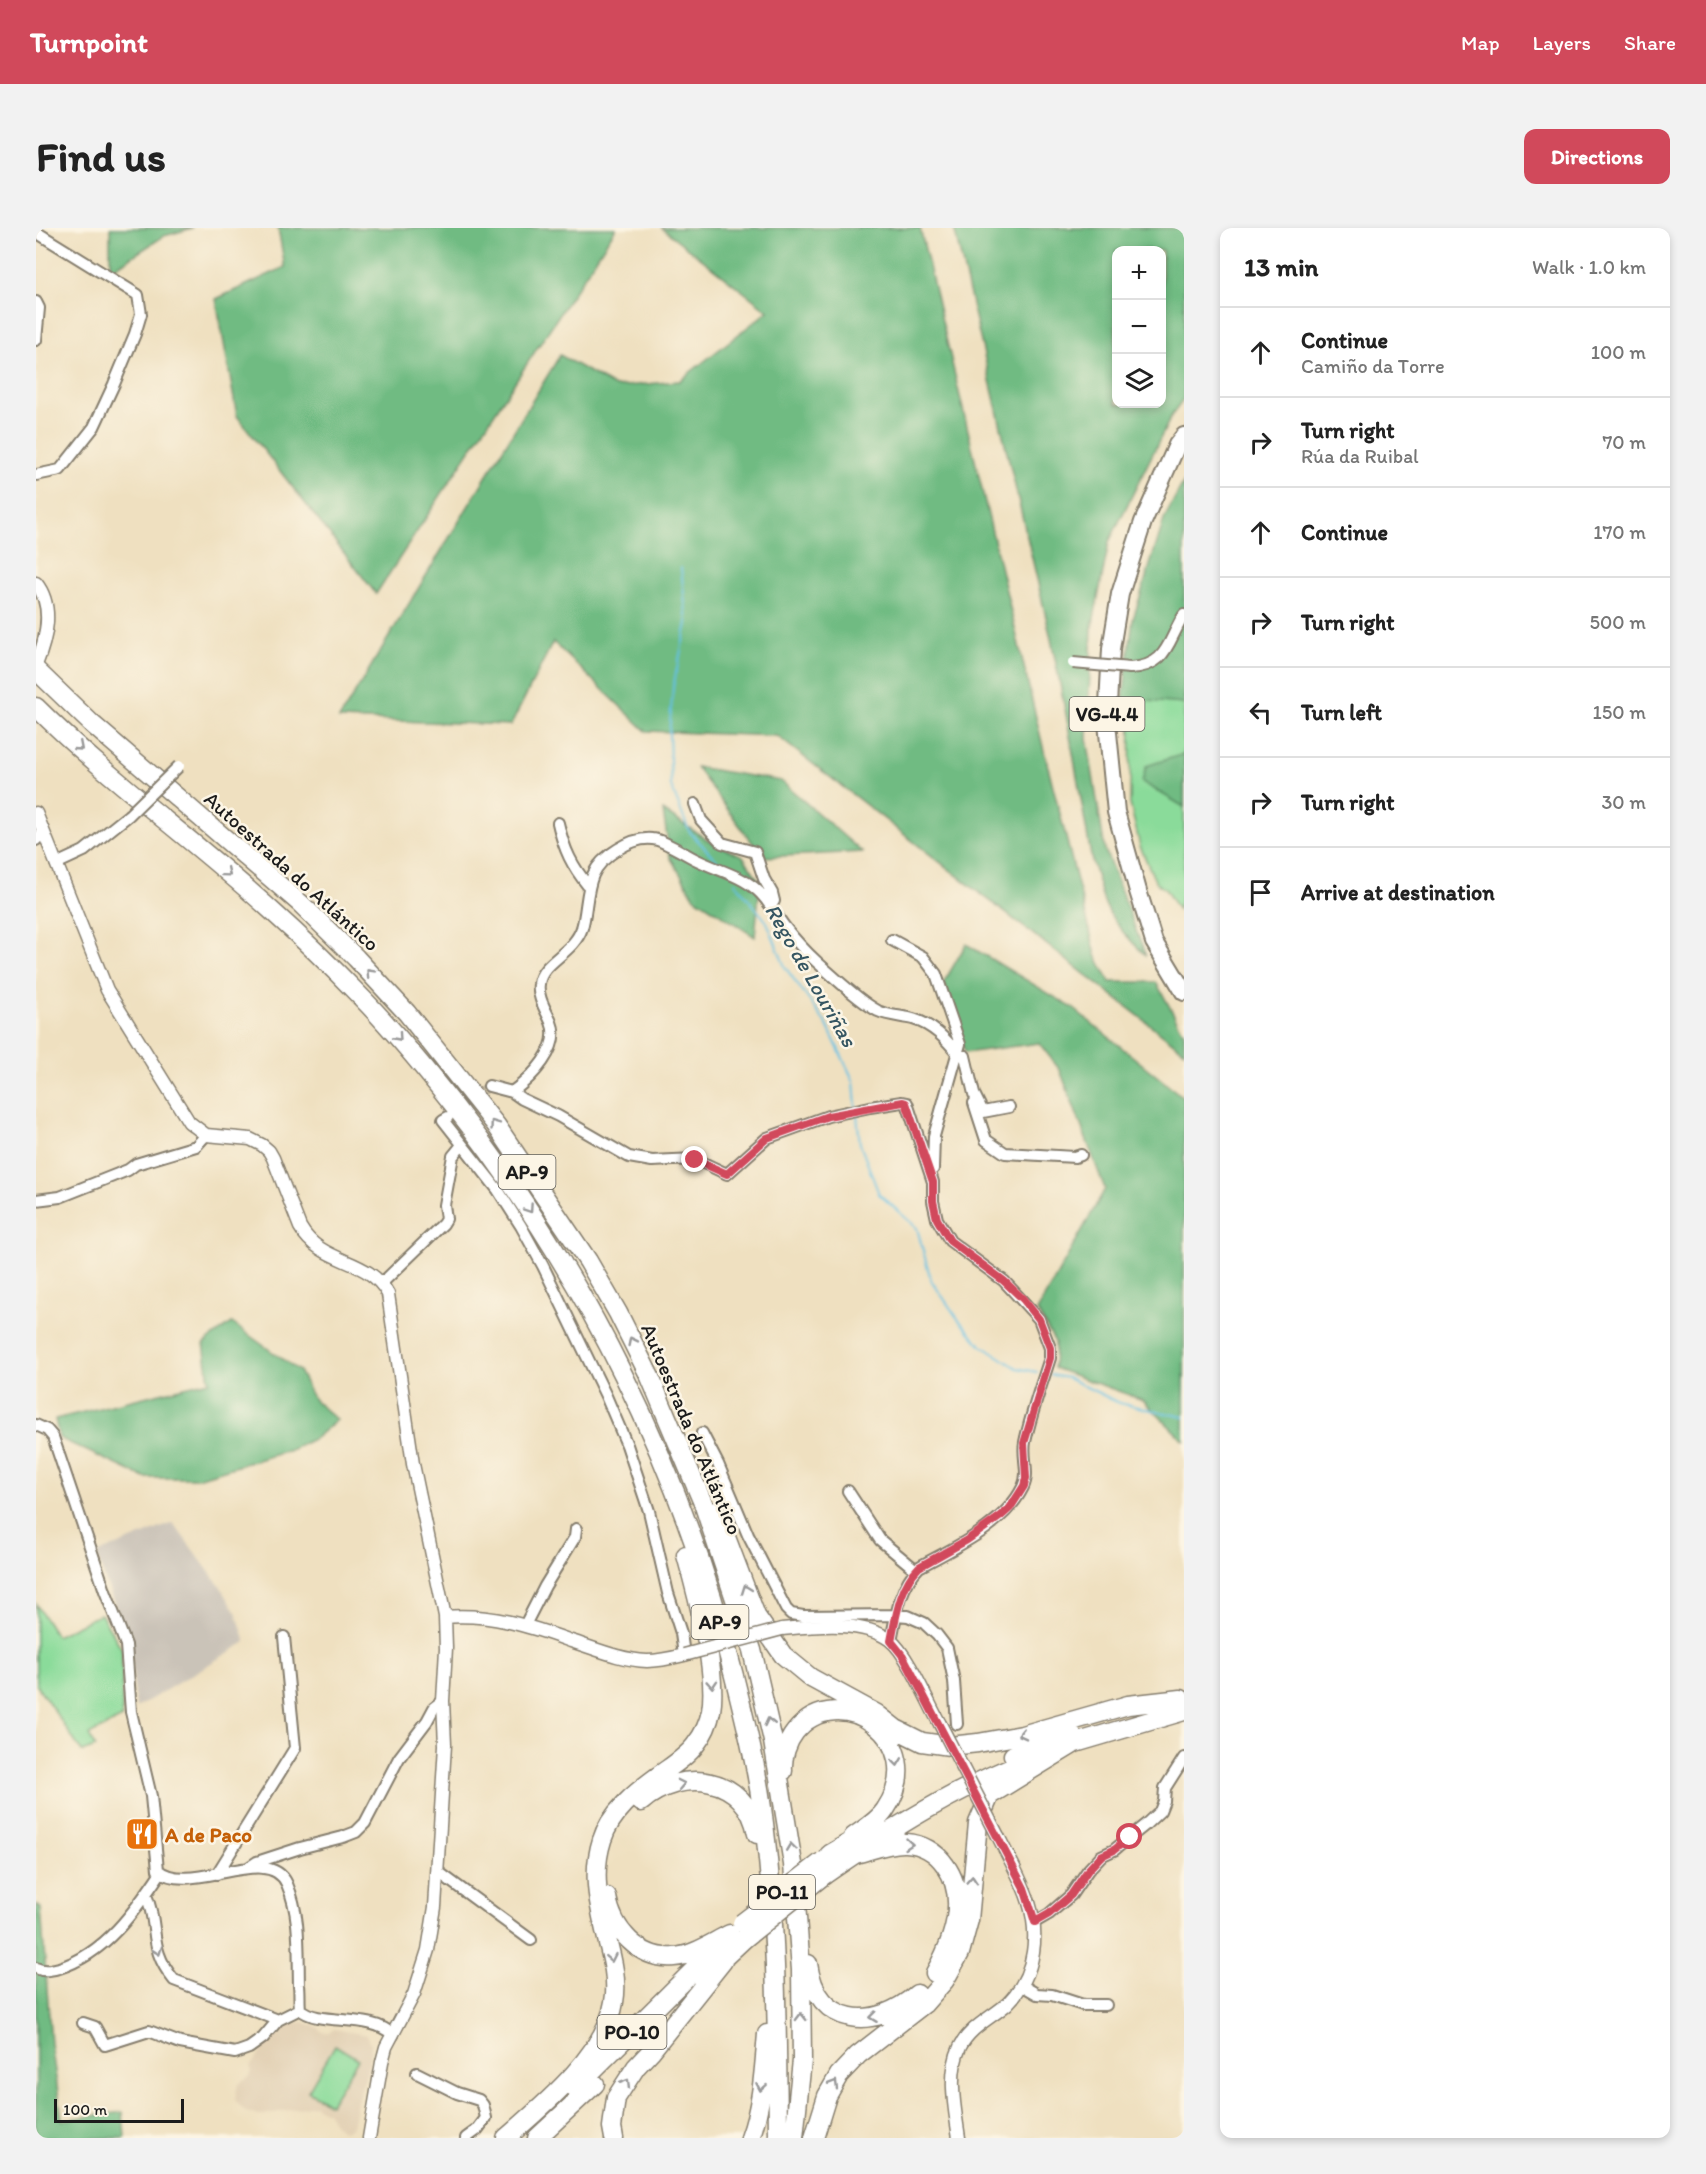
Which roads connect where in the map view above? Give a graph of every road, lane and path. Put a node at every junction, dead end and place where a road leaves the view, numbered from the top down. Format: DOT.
graph roads {
  1 [pos="36,232"];
  2 [pos="36,302"];
  3 [pos="36,340"];
  4 [pos="1184,436"];
  5 [pos="36,475"];
  6 [pos="36,584"];
  7 [pos="1184,615"];
  8 [pos="1073,663"];
  9 [pos="36,665"];
  10 [pos="36,670"];
  11 [pos="36,707"];
  12 [pos="179,766"];
  13 [pos="695,804"];
  14 [pos="36,813"];
  15 [pos="558,823"];
  16 [pos="39,836"];
  17 [pos="56,864"];
  18 [pos="589,887"];
  19 [pos="771,906"];
  20 [pos="892,940"];
  21 [pos="1184,992"];
  22 [pos="958,1055"];
  23 [pos="489,1086"];
  24 [pos="512,1092"];
  25 [pos="974,1094"];
  26 [pos="1009,1107"];
  27 [pos="448,1117"];
  28 [pos="206,1136"];
  29 [pos="462,1144"];
  30 [pos="1081,1155"];
  31 [pos="933,1182"];
  32 [pos="36,1200"];
  33 [pos="382,1283"];
  34 [pos="650,1377"];
  35 [pos="36,1425"];
  36 [pos="702,1433"];
  37 [pos="655,1443"];
  38 [pos="848,1491"];
  39 [pos="576,1529"];
  40 [pos="916,1570"];
  41 [pos="896,1615"];
  42 [pos="445,1617"];
  43 [pos="525,1625"];
  44 [pos="284,1637"];
  45 [pos="891,1641"];
  46 [pos="684,1656"];
  47 [pos="443,1701"];
  48 [pos="1183,1703"];
  49 [pos="957,1724"];
  50 [pos="1075,1743"];
  51 [pos="1184,1758"];
  52 [pos="788,1820"];
  53 [pos="852,1856"];
  54 [pos="826,1863"];
  55 [pos="248,1868"];
  56 [pos="437,1870"];
  57 [pos="161,1872"];
  58 [pos="217,1874"];
  59 [pos="146,1895"];
  60 [pos="798,1915"];
  61 [pos="1035,1922"];
  62 [pos="737,1936"];
  63 [pos="531,1940"];
  64 [pos="774,1945"];
  65 [pos="36,1968"];
  66 [pos="1023,1986"];
  67 [pos="1106,2005"];
  68 [pos="300,2009"];
  69 [pos="278,2020"];
  70 [pos="83,2023"];
  71 [pos="393,2035"];
  72 [pos="417,2073"];
  73 [pos="369,2138"];
  74 [pos="466,2138"];
  75 [pos="506,2138"];
  76 [pos="519,2138"];
  77 [pos="537,2138"];
  78 [pos="614,2138"];
  79 [pos="750,2138"];
  80 [pos="778,2138"];
  81 [pos="794,2138"];
  82 [pos="814,2138"];
  83 [pos="959,2138"];
  1 -- 5 [label="street"];
  2 -- 3 [label="street"];
  4 -- 21 [label="highway, VG-4.4"];
  6 -- 9 [label="street"];
  7 -- 8 [label="street, bridge"];
  34 -- 10 [label="highway, Autoestrada do Atlántico / AP-9, one-way"];
  11 -- 37 [label="highway, Autoestrada do Atlántico / AP-9, one-way"];
  12 -- 17 [label="street, bridge"];
  13 -- 19 [label="street"];
  14 -- 16 [label="street"];
  15 -- 18 [label="street"];
  16 -- 17 [label="street"];
  17 -- 28 [label="street"];
  18 -- 19 [label="street"];
  18 -- 24 [label="street"];
  19 -- 22 [label="street"];
  20 -- 22 [label="street"];
  22 -- 25 [label="street"];
  22 -- 31 [label="street"];
  23 -- 24 [label="street"];
  24 -- 31 [label="street"];
  25 -- 26 [label="street"];
  25 -- 30 [label="street"];
  27 -- 29 [label="street"];
  28 -- 32 [label="street"];
  28 -- 33 [label="street"];
  29 -- 33 [label="street"];
  29 -- 46 [label="street"];
  31 -- 40 [label="street"];
  33 -- 42 [label="street"];
  48 -- 34 [label="highway, one-way"];
  52 -- 34 [label="highway, Autoestrada do Atlántico / AP-9, one-way"];
  35 -- 57 [label="street"];
  36 -- 41 [label="street"];
  37 -- 64 [label="highway, Autoestrada do Atlántico / AP-9"];
  37 -- 75 [label="highway, one-way"];
  38 -- 40 [label="street"];
  39 -- 43 [label="street"];
  40 -- 41 [label="street"];
  41 -- 45 [label="street"];
  41 -- 49 [label="street"];
  42 -- 43 [label="street"];
  42 -- 47 [label="street"];
  43 -- 46 [label="street"];
  44 -- 58 [label="street"];
  45 -- 46 [label="street, bridge"];
  45 -- 61 [label="street, bridge"];
  47 -- 55 [label="street"];
  47 -- 56 [label="street"];
  48 -- 50 [label="highway, PO-11"];
  48 -- 54 [label="highway, PO-11"];
  50 -- 53 [label="highway, PO-11"];
  82 -- 50 [label="highway, one-way"];
  51 -- 61 [label="street"];
  52 -- 54 [label="highway, one-way"];
  60 -- 52 [label="highway, Autoestrada do Atlántico / AP-9, one-way"];
  53 -- 54 [label="highway, PO-11"];
  53 -- 60 [label="highway, one-way"];
  54 -- 62 [label="highway, PO-11, bridge"];
  55 -- 58 [label="street"];
  55 -- 68 [label="street"];
  56 -- 63 [label="street"];
  56 -- 71 [label="street"];
  57 -- 58 [label="street"];
  57 -- 59 [label="street"];
  59 -- 65 [label="street"];
  59 -- 69 [label="street, one-way"];
  81 -- 60 [label="highway, Autoestrada do Atlántico / AP-9, one-way"];
  61 -- 66 [label="street"];
  62 -- 64 [label="highway, one-way"];
  62 -- 76 [label="highway, PO-10"];
  62 -- 77 [label="highway, PO-10"];
  78 -- 62 [label="highway, one-way"];
  64 -- 79 [label="highway, one-way"];
  64 -- 80 [label="highway, Autoestrada do Atlántico / AP-9"];
  66 -- 67 [label="street"];
  66 -- 83 [label="street"];
  68 -- 69 [label="street"];
  68 -- 71 [label="street"];
  69 -- 70 [label="street"];
  71 -- 73 [label="street"];
  72 -- 74 [label="street"];
}
